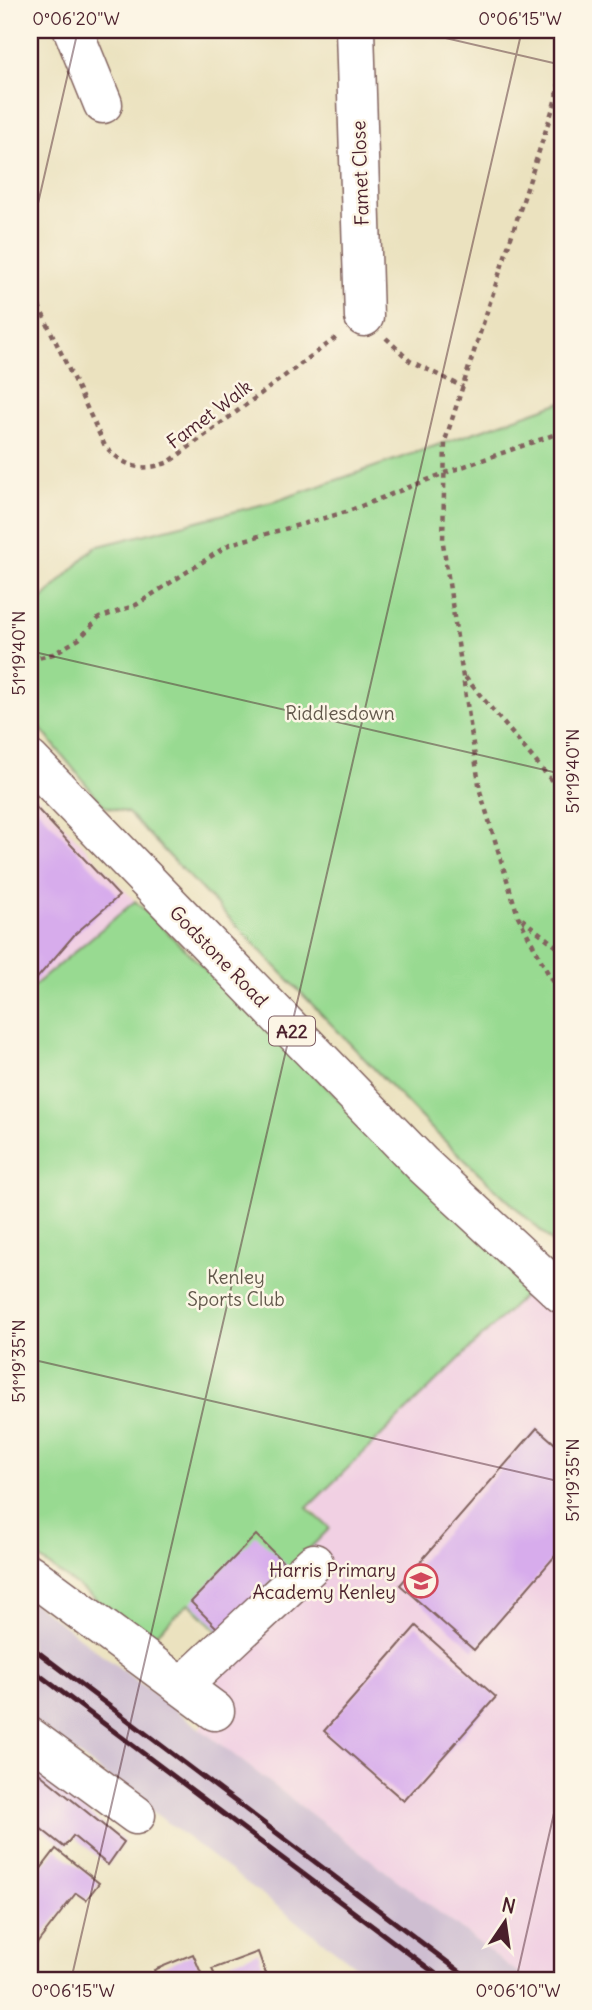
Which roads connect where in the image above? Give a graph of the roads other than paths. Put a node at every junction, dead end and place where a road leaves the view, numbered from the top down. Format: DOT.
graph roads {
  1 [pos="73,30"];
  2 [pos="355,30"];
  3 [pos="103,104"];
  4 [pos="364,317"];
  5 [pos="30,760"];
  6 [pos="562,1294"];
  7 [pos="314,1563"];
  8 [pos="30,1574"];
  9 [pos="182,1686"];
  10 [pos="215,1711"];
  11 [pos="30,1737"];
  12 [pos="136,1815"];
  1 -- 3 [label="main road"];
  2 -- 4 [label="main road, Famet Close"];
  5 -- 6 [label="main road, Godstone Road / A22"];
  7 -- 9 [label="main road"];
  8 -- 9 [label="main road"];
  9 -- 10 [label="main road"];
  11 -- 12 [label="main road"];
}
